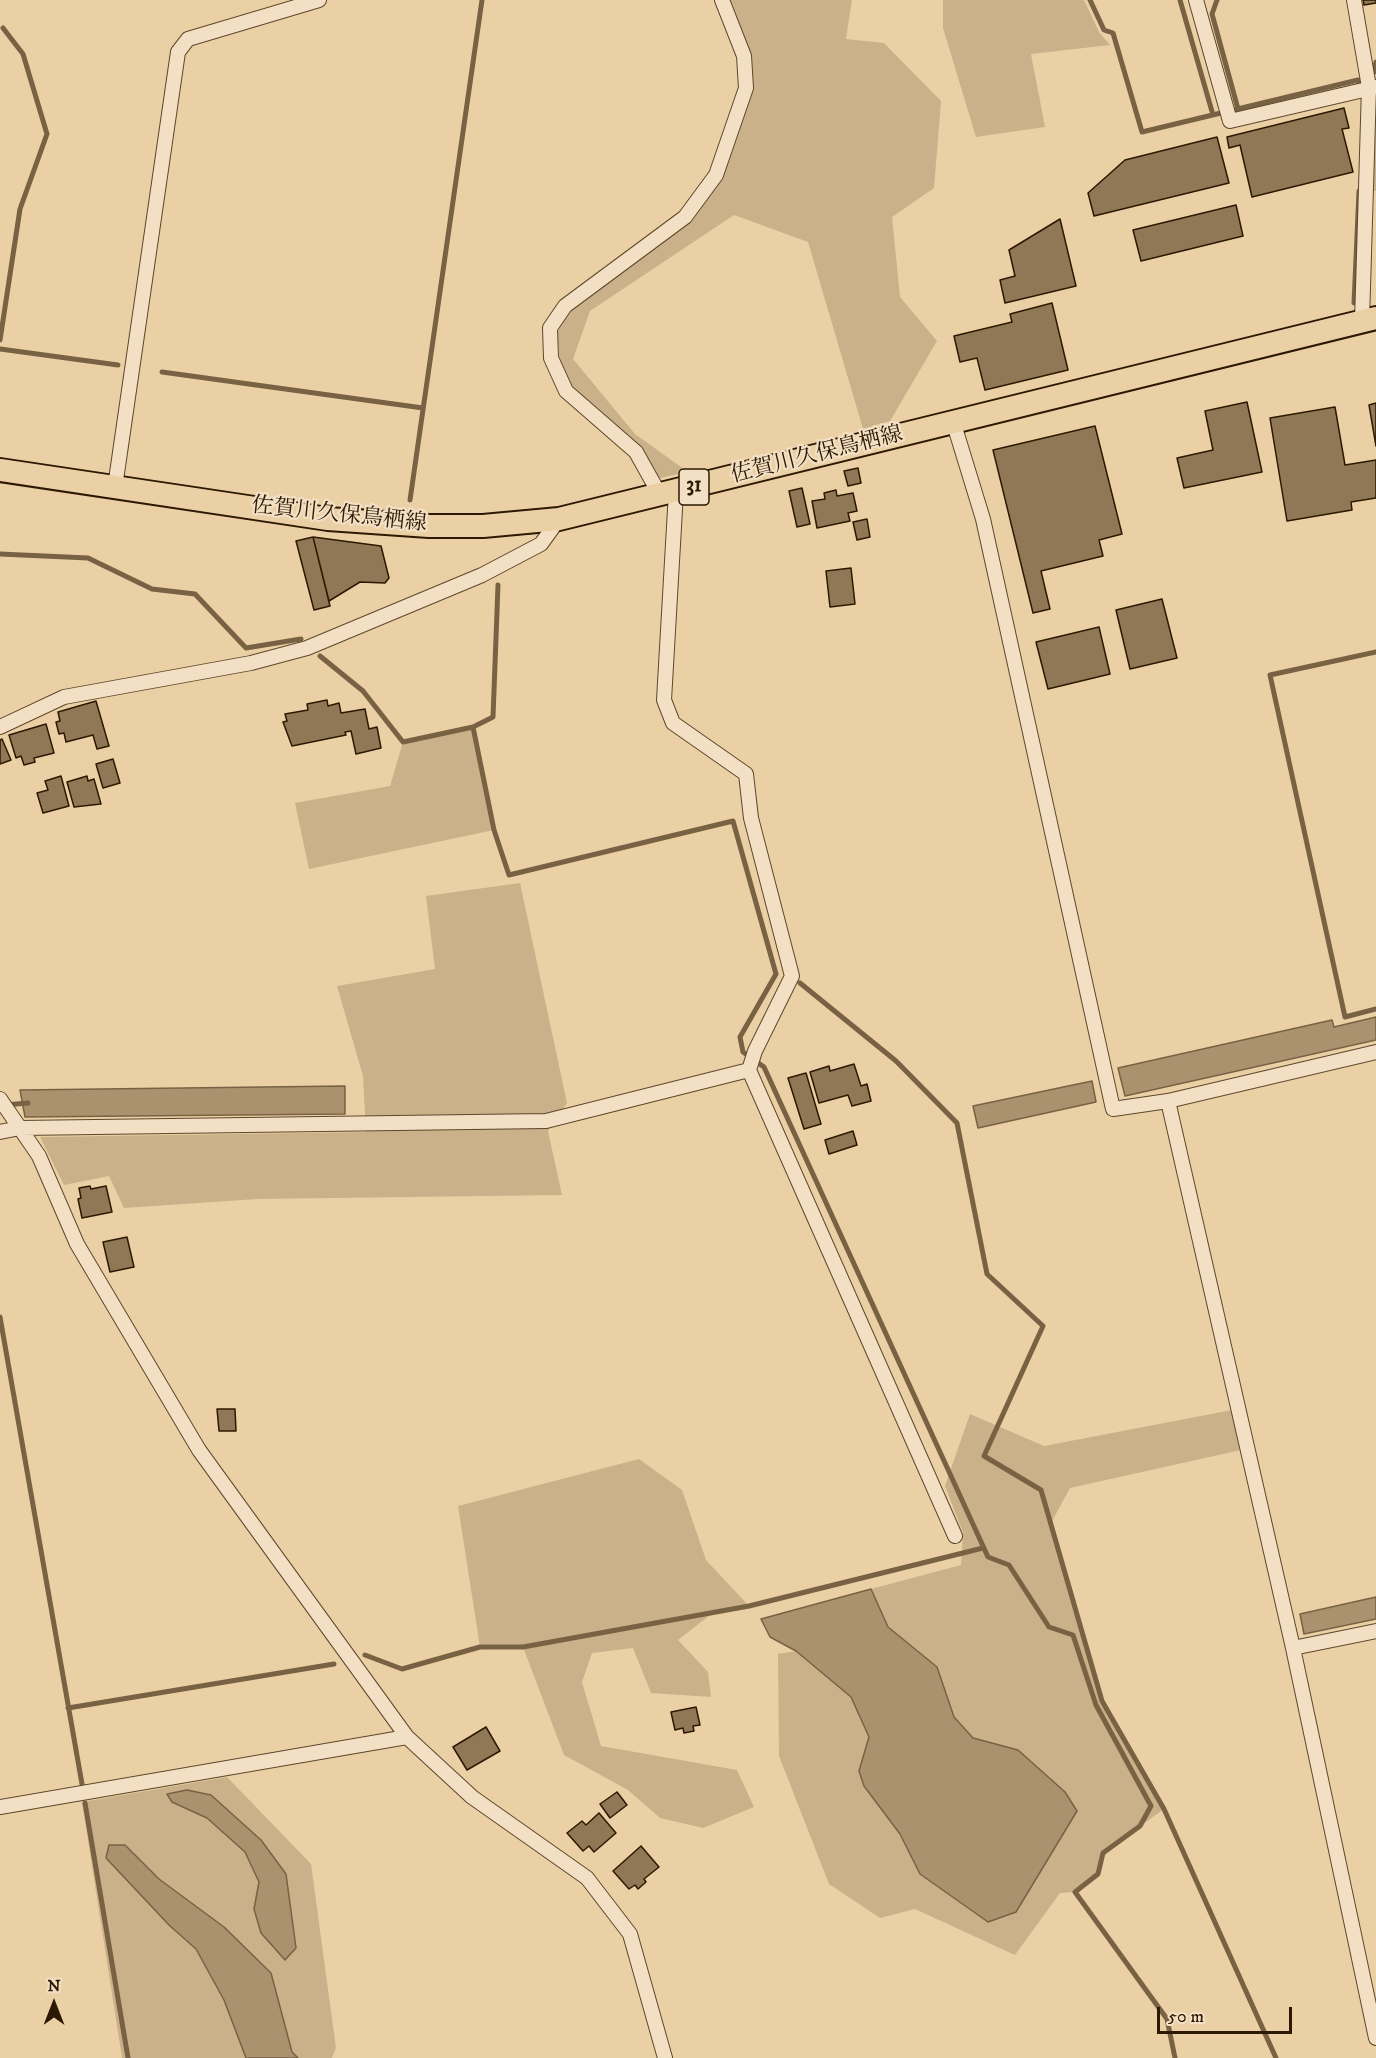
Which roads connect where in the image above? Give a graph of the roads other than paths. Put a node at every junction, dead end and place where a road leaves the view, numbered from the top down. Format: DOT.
graph roads {
  1 [pos="319,0"];
  2 [pos="722,0"];
  3 [pos="1196,0"];
  4 [pos="1354,0"];
  5 [pos="1373,87"];
  6 [pos="1369,320"];
  7 [pos="953,421"];
  8 [pos="0,470"];
  9 [pos="115,487"];
  10 [pos="668,494"];
  11 [pos="559,519"];
  12 [pos="0,727"];
  13 [pos="1376,1052"];
  14 [pos="749,1070"];
  15 [pos="0,1099"];
  16 [pos="1168,1101"];
  17 [pos="20,1128"];
  18 [pos="0,1132"];
  19 [pos="955,1536"];
  20 [pos="1376,1631"];
  21 [pos="1293,1648"];
  22 [pos="407,1737"];
  23 [pos="0,1807"];
  24 [pos="1376,2038"];
  25 [pos="665,2058"];
  1 -- 9 [label="street"];
  2 -- 10 [label="street"];
  3 -- 5 [label="street"];
  4 -- 5 [label="street"];
  5 -- 6 [label="street"];
  6 -- 7 [label="main road, 佐賀川久保鳥栖線 / 31"];
  7 -- 10 [label="main road, 佐賀川久保鳥栖線 / 31"];
  7 -- 16 [label="street"];
  8 -- 9 [label="main road, 佐賀川久保鳥栖線 / 31"];
  9 -- 11 [label="main road, 佐賀川久保鳥栖線 / 31"];
  10 -- 11 [label="main road, 佐賀川久保鳥栖線 / 31"];
  10 -- 14 [label="street"];
  11 -- 12 [label="street"];
  13 -- 16 [label="street"];
  14 -- 17 [label="street"];
  14 -- 19 [label="street"];
  15 -- 17 [label="street"];
  16 -- 21 [label="street"];
  17 -- 18 [label="street"];
  17 -- 22 [label="street"];
  20 -- 21 [label="street"];
  21 -- 24 [label="street"];
  22 -- 23 [label="street"];
  22 -- 25 [label="street"];
}
